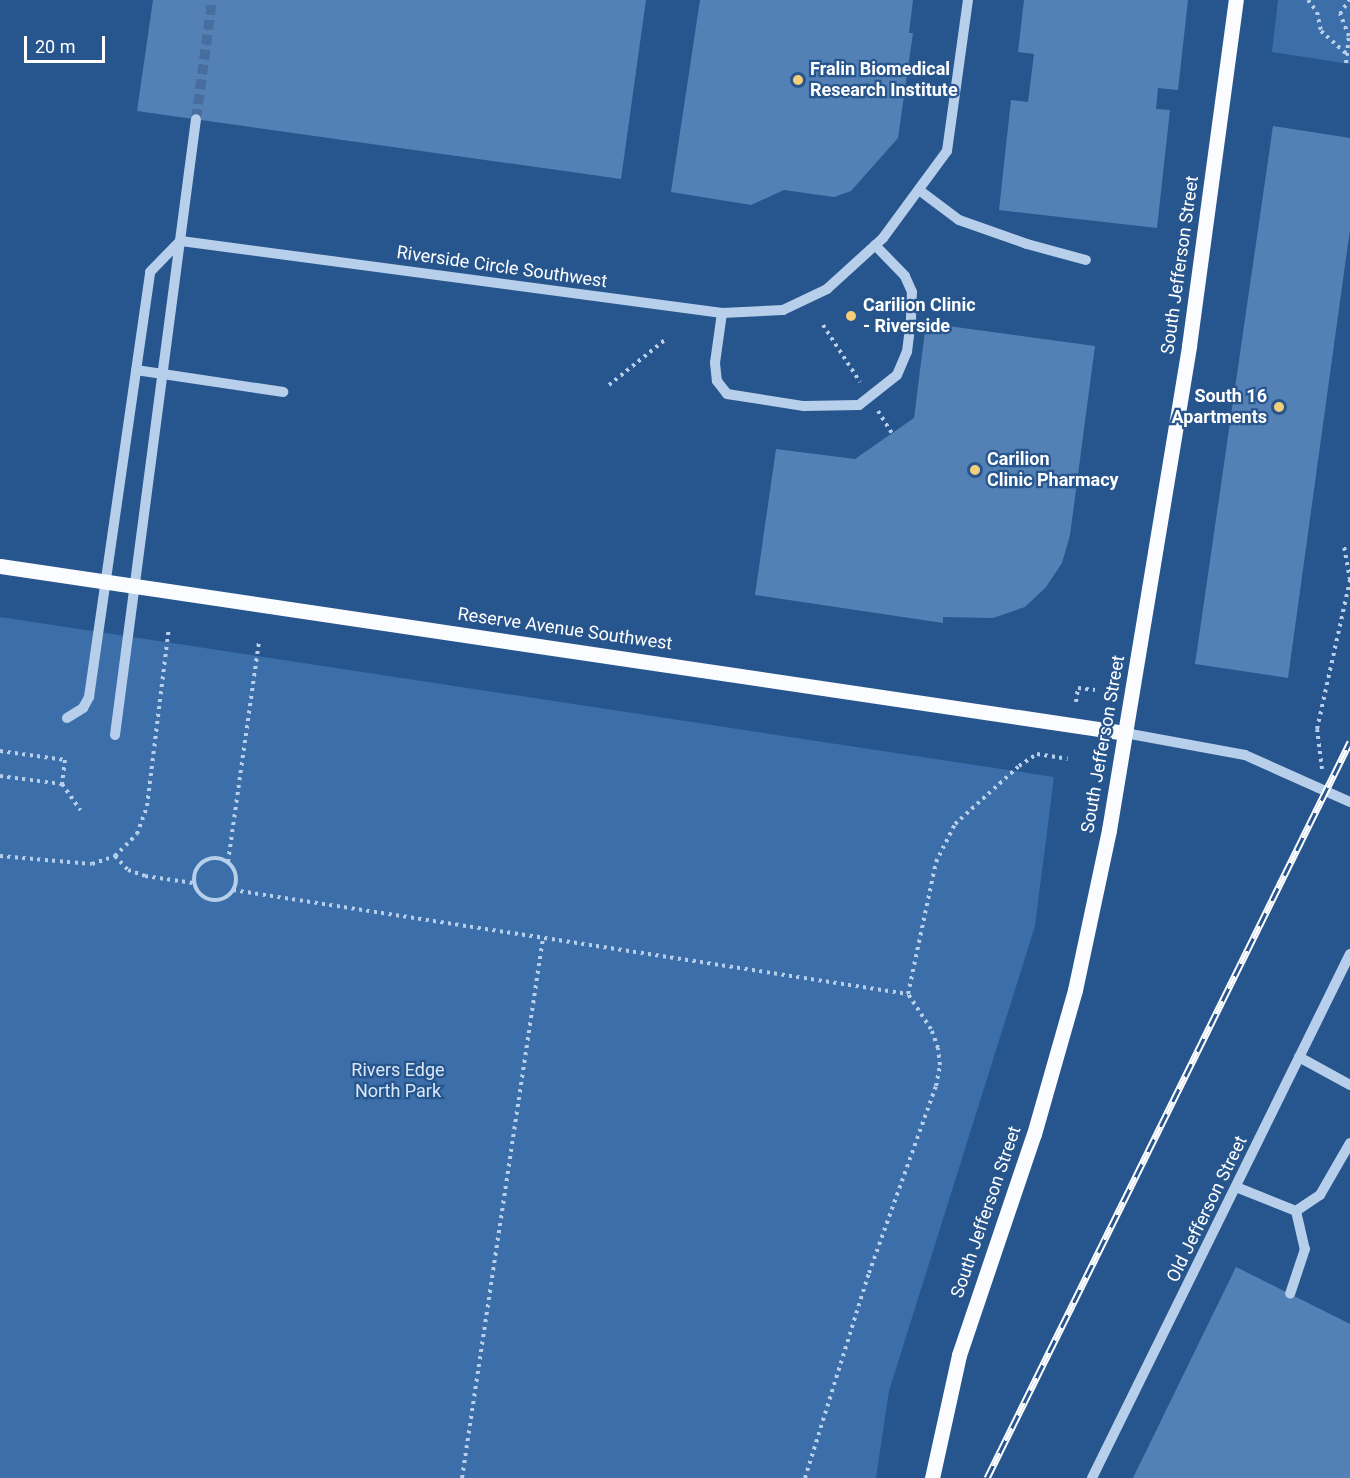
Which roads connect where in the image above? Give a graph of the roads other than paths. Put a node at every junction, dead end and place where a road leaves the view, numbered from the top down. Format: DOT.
graph roads {
  1 [pos="968,0"];
  2 [pos="1236,0"];
  3 [pos="196,119"];
  4 [pos="919,190"];
  5 [pos="181,241"];
  6 [pos="875,245"];
  7 [pos="1086,260"];
  8 [pos="722,313"];
  9 [pos="136,370"];
  10 [pos="164,375"];
  11 [pos="283,392"];
  12 [pos="0,566"];
  13 [pos="106,582"];
  14 [pos="136,586"];
  15 [pos="67,718"];
  16 [pos="1125,733"];
  17 [pos="115,735"];
  18 [pos="1350,802"];
  19 [pos="1350,954"];
  20 [pos="1299,1057"];
  21 [pos="1350,1085"];
  22 [pos="1350,1143"];
  23 [pos="1236,1188"];
  24 [pos="1296,1211"];
  25 [pos="1290,1294"];
  26 [pos="932,1478"];
  27 [pos="1092,1478"];
  1 -- 4 [label="street, Riverside Circle Southwest"];
  2 -- 16 [label="main road, South Jefferson Street"];
  3 -- 5 [label="street"];
  4 -- 6 [label="street, Riverside Circle Southwest"];
  4 -- 7 [label="street"];
  5 -- 8 [label="street, Riverside Circle Southwest"];
  5 -- 9 [label="street"];
  5 -- 10 [label="street"];
  6 -- 8 [label="street, Riverside Circle Southwest"];
  6 -- 8 [label="street"];
  9 -- 10 [label="street"];
  9 -- 13 [label="street"];
  10 -- 11 [label="street"];
  10 -- 14 [label="street"];
  12 -- 13 [label="main road, Reserve Avenue Southwest"];
  13 -- 14 [label="main road, Reserve Avenue Southwest"];
  13 -- 15 [label="street"];
  14 -- 16 [label="main road, Reserve Avenue Southwest"];
  14 -- 17 [label="street"];
  16 -- 18 [label="street"];
  16 -- 26 [label="main road, South Jefferson Street"];
  19 -- 20 [label="street, Old Jefferson Street"];
  20 -- 21 [label="street"];
  20 -- 23 [label="street, Old Jefferson Street"];
  22 -- 24 [label="street"];
  23 -- 24 [label="street"];
  23 -- 27 [label="street, Old Jefferson Street"];
  24 -- 25 [label="street"];
}
